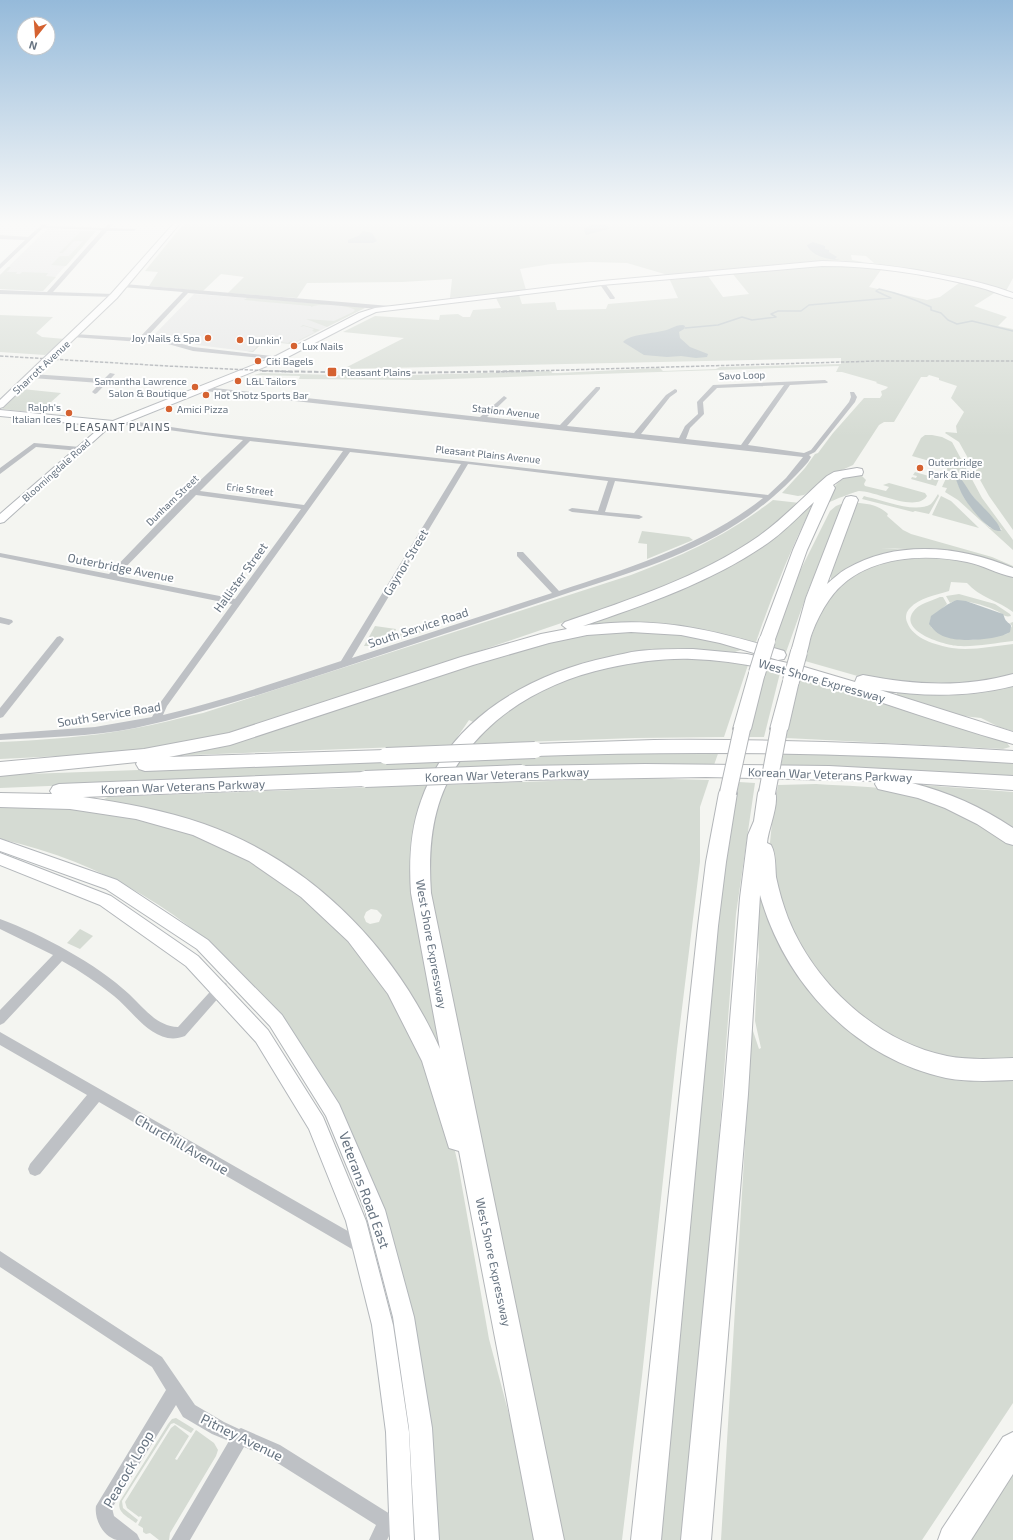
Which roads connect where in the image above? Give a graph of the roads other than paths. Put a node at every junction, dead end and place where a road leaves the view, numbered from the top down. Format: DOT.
graph roads {
  1 [pos="45,294"];
  2 [pos="48,294"];
  3 [pos="116,294"];
  4 [pos="183,294"];
  5 [pos="231,294"];
  6 [pos="510,294"];
  7 [pos="609,294"];
  8 [pos="114,296"];
  9 [pos="612,298"];
  10 [pos="390,308"];
  11 [pos="74,336"];
  12 [pos="141,340"];
  13 [pos="279,358"];
  14 [pos="112,374"];
  15 [pos="32,376"];
  16 [pos="105,381"];
  17 [pos="825,382"];
  18 [pos="788,384"];
  19 [pos="598,388"];
  20 [pos="205,389"];
  21 [pos="675,390"];
  22 [pos="95,392"];
  23 [pos="852,393"];
  24 [pos="504,398"];
  25 [pos="0,405"];
  26 [pos="0,413"];
  27 [pos="482,418"];
  28 [pos="115,424"];
  29 [pos="562,427"];
  30 [pos="636,435"];
  31 [pos="248,438"];
  32 [pos="682,440"];
  33 [pos="743,447"];
  34 [pos="80,449"];
  35 [pos="348,449"];
  36 [pos="805,455"];
  37 [pos="466,462"];
  38 [pos="0,472"];
  39 [pos="612,479"];
  40 [pos="193,492"];
  41 [pos="770,497"];
  42 [pos="305,507"];
  43 [pos="572,510"];
  44 [pos="601,514"];
  45 [pos="2,516"];
  46 [pos="639,517"];
  47 [pos="520,554"];
  48 [pos="0,555"];
  49 [pos="794,569"];
  50 [pos="1013,573"];
  51 [pos="111,577"];
  52 [pos="558,595"];
  53 [pos="237,602"];
  54 [pos="807,628"];
  55 [pos="60,639"];
  56 [pos="467,661"];
  57 [pos="346,664"];
  58 [pos="1013,680"];
  59 [pos="0,715"];
  60 [pos="155,720"];
  61 [pos="0,737"];
  62 [pos="1013,738"];
  63 [pos="1013,757"];
  64 [pos="0,769"];
  65 [pos="688,770"];
  66 [pos="1013,783"];
  67 [pos="0,794"];
  68 [pos="0,800"];
  69 [pos="763,821"];
  70 [pos="1013,838"];
  71 [pos="0,845"];
  72 [pos="0,859"];
  73 [pos="0,924"];
  74 [pos="61,954"];
  75 [pos="222,987"];
  76 [pos="0,1019"];
  77 [pos="0,1038"];
  78 [pos="1013,1069"];
  79 [pos="96,1095"];
  80 [pos="35,1169"];
  81 [pos="486,1222"];
  82 [pos="364,1249"];
  83 [pos="0,1258"];
  84 [pos="175,1391"];
  85 [pos="241,1436"];
  86 [pos="1013,1447"];
  87 [pos="397,1531"];
  88 [pos="131,1540"];
  89 [pos="180,1540"];
  90 [pos="378,1540"];
  91 [pos="427,1540"];
  92 [pos="549,1540"];
  93 [pos="646,1540"];
  94 [pos="696,1540"];
  95 [pos="953,1540"];
  1 -- 2 [label="street"];
  2 -- 8 [label="street"];
  3 -- 8 [label="street, Sharrott Avenue"];
  4 -- 12 [label="street"];
  5 -- 10 [label="street"];
  6 -- 10 [label="street, Bloomingdale Road"];
  7 -- 9 [label="street"];
  8 -- 11 [label="street, Sharrott Avenue"];
  10 -- 13 [label="street, Bloomingdale Road"];
  11 -- 12 [label="street"];
  11 -- 15 [label="street, Sharrott Avenue"];
  12 -- 13 [label="street"];
  13 -- 20 [label="street, Bloomingdale Road"];
  14 -- 16 [label="street"];
  15 -- 16 [label="street"];
  15 -- 25 [label="street, Sharrott Avenue"];
  16 -- 22 [label="street"];
  17 -- 18 [label="street, Savo Loop"];
  18 -- 32 [label="street, Savo Loop"];
  18 -- 33 [label="street"];
  19 -- 29 [label="street"];
  20 -- 27 [label="street, Station Avenue"];
  20 -- 28 [label="street, Bloomingdale Road"];
  21 -- 30 [label="street"];
  23 -- 36 [label="street"];
  24 -- 27 [label="street"];
  26 -- 28 [label="street"];
  27 -- 29 [label="street, Station Avenue"];
  28 -- 31 [label="street, Pleasant Plains Avenue"];
  28 -- 34 [label="street, Bloomingdale Road"];
  29 -- 30 [label="street, Station Avenue"];
  30 -- 32 [label="street, Station Avenue"];
  31 -- 35 [label="street, Pleasant Plains Avenue"];
  31 -- 40 [label="street, Dunham Street"];
  32 -- 33 [label="street, Station Avenue"];
  33 -- 36 [label="street, Station Avenue"];
  34 -- 38 [label="street"];
  34 -- 45 [label="street, Bloomingdale Road"];
  35 -- 37 [label="street, Pleasant Plains Avenue"];
  35 -- 42 [label="street, Hallister Street"];
  36 -- 41 [label="street, South Service Road"];
  37 -- 39 [label="street, Pleasant Plains Avenue"];
  37 -- 57 [label="street, Gaynor Street"];
  39 -- 41 [label="street, Pleasant Plains Avenue"];
  39 -- 44 [label="street"];
  40 -- 42 [label="street, Erie Street"];
  40 -- 51 [label="street, Dunham Street"];
  41 -- 52 [label="street, South Service Road"];
  42 -- 53 [label="street, Hallister Street"];
  43 -- 44 [label="street"];
  44 -- 46 [label="street"];
  47 -- 52 [label="street"];
  48 -- 51 [label="street, Outerbridge Avenue"];
  49 -- 54 [label="highway"];
  49 -- 56 [label="highway"];
  49 -- 93 [label="highway, bridge"];
  50 -- 54 [label="highway"];
  51 -- 53 [label="street, Outerbridge Avenue"];
  52 -- 57 [label="street, South Service Road"];
  53 -- 60 [label="street, Hallister Street"];
  54 -- 69 [label="highway, bridge"];
  55 -- 59 [label="street"];
  56 -- 58 [label="highway"];
  56 -- 64 [label="highway"];
  57 -- 60 [label="street, South Service Road"];
  60 -- 61 [label="street, South Service Road"];
  62 -- 81 [label="highway, West Shore Expressway"];
  63 -- 64 [label="highway, Korean War Veterans Parkway, bridge"];
  65 -- 66 [label="highway, Korean War Veterans Parkway"];
  65 -- 67 [label="highway, Korean War Veterans Parkway, bridge"];
  65 -- 70 [label="highway"];
  68 -- 81 [label="highway"];
  69 -- 78 [label="highway"];
  69 -- 94 [label="highway"];
  71 -- 91 [label="street, Veterans Road East"];
  72 -- 75 [label="street, Veterans Road East"];
  73 -- 74 [label="street"];
  74 -- 75 [label="street"];
  74 -- 76 [label="street"];
  75 -- 82 [label="street, Veterans Road East"];
  77 -- 79 [label="street, Churchill Avenue"];
  79 -- 80 [label="street"];
  79 -- 82 [label="street, Churchill Avenue"];
  81 -- 92 [label="highway, West Shore Expressway"];
  82 -- 87 [label="street, Veterans Road East"];
  83 -- 84 [label="street, Pitney Avenue"];
  84 -- 85 [label="street, Pitney Avenue"];
  84 -- 88 [label="street, Peacock Loop"];
  85 -- 87 [label="street, Pitney Avenue"];
  85 -- 89 [label="street"];
  86 -- 95 [label="highway"];
  87 -- 90 [label="street"];
}
